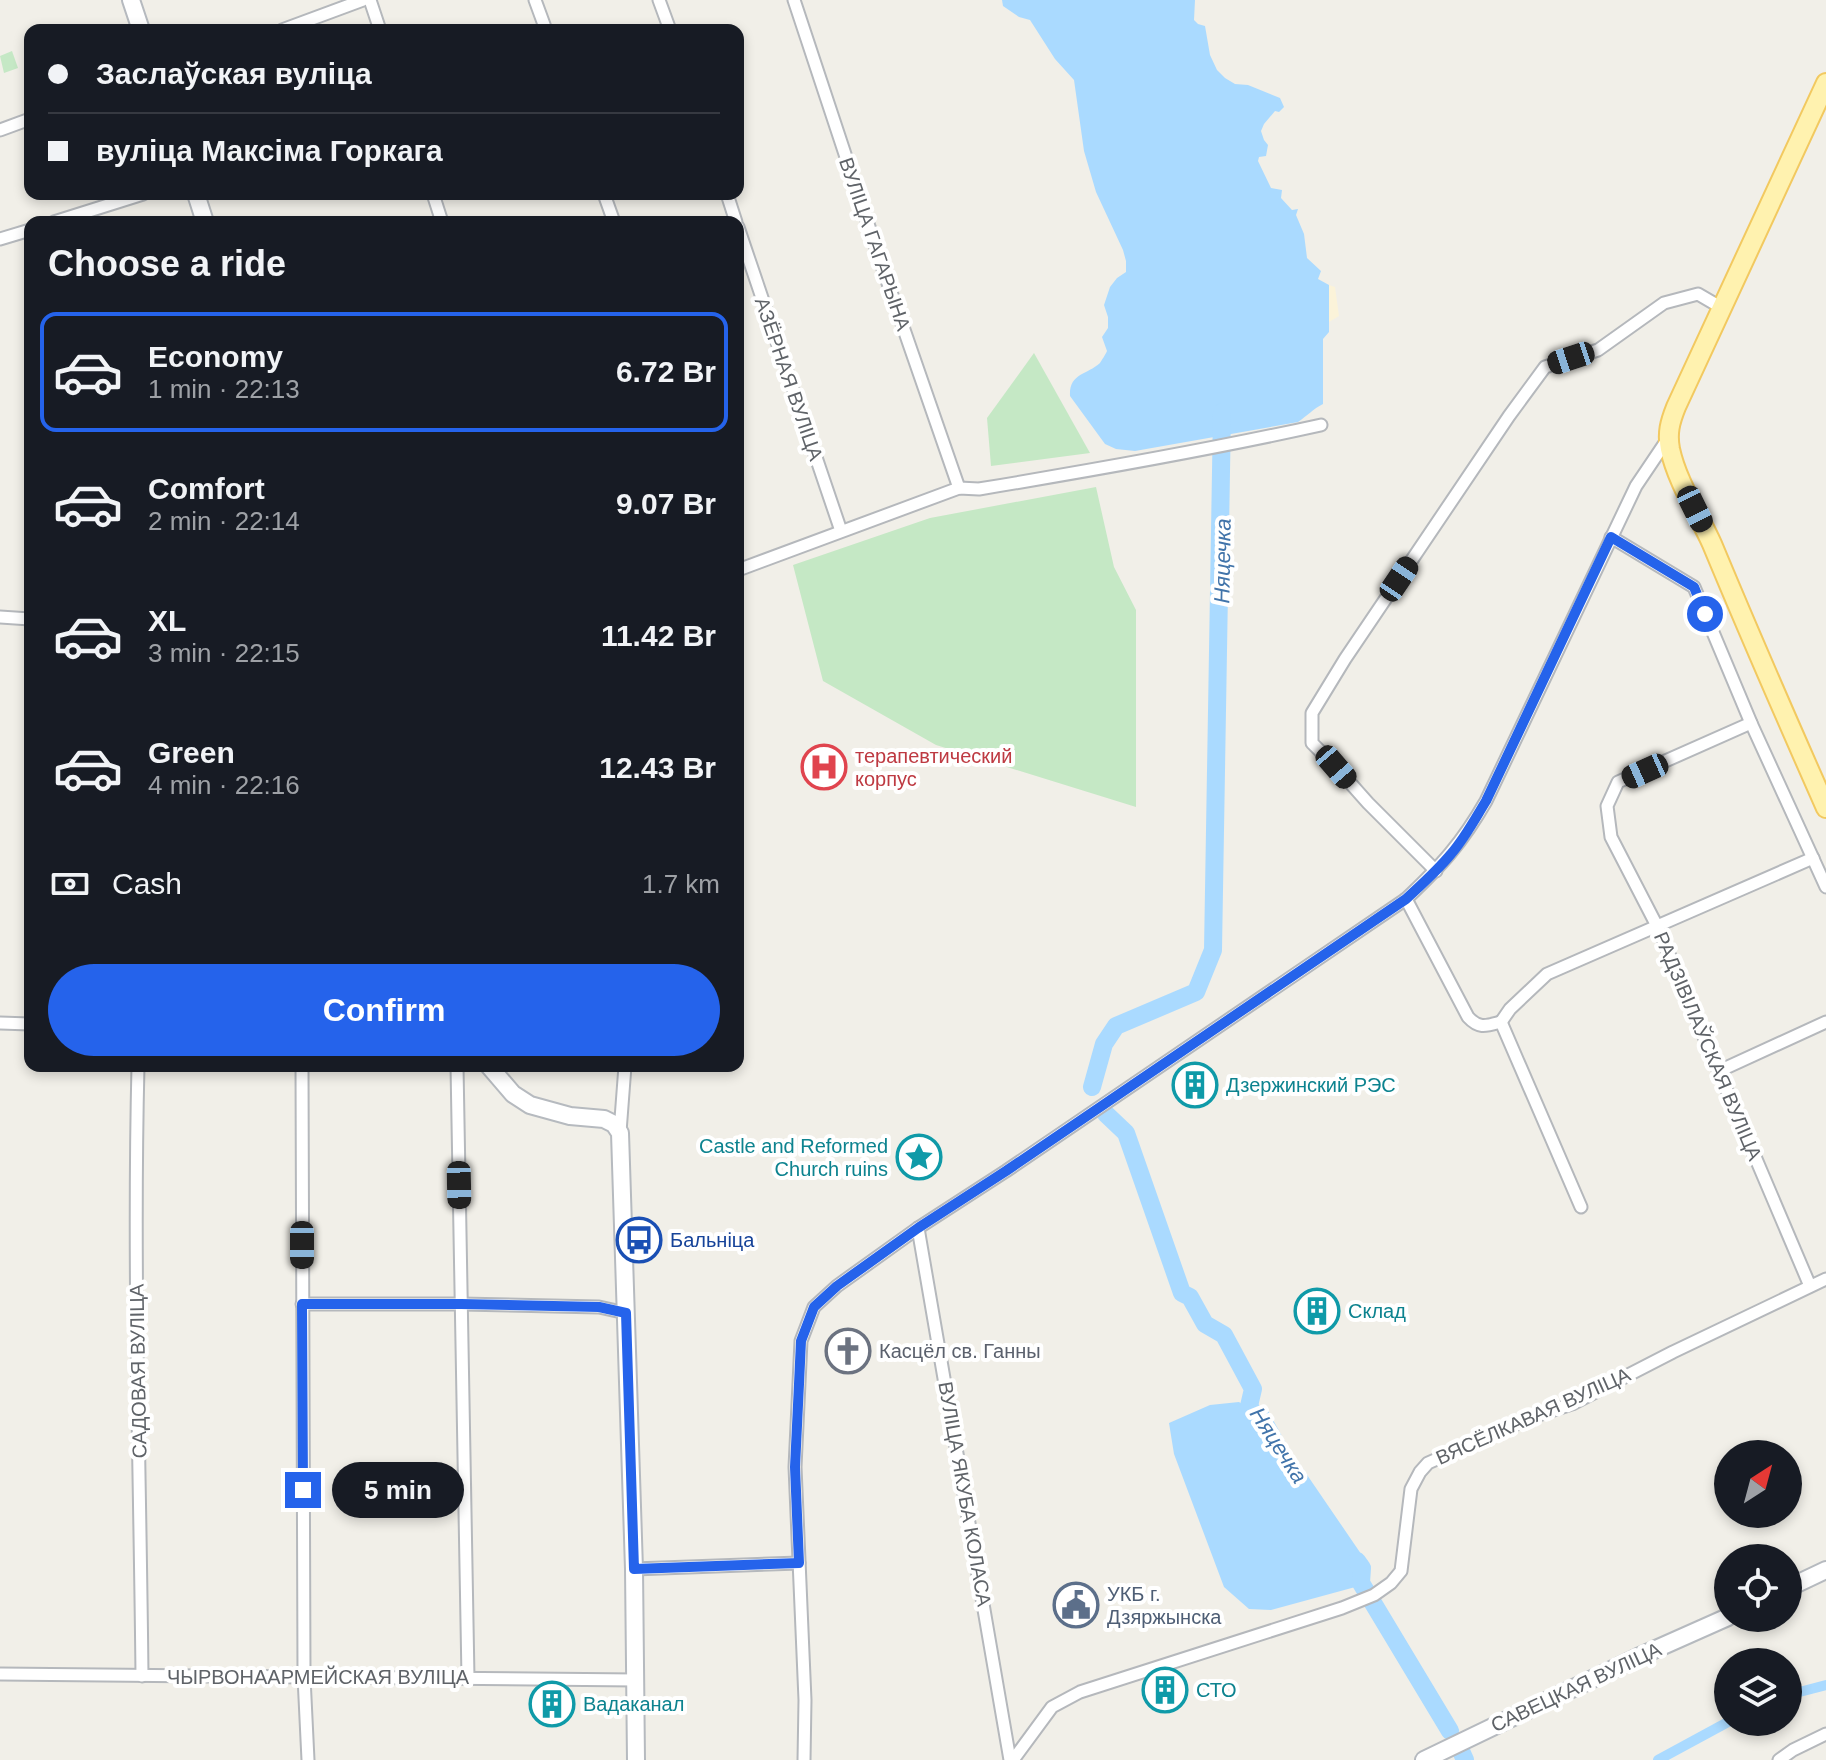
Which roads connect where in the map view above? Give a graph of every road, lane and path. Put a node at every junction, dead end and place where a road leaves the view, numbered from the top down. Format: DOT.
graph roads {
  1 [pos="131,0"];
  2 [pos="363,0"];
  3 [pos="370,0"];
  4 [pos="535,0"];
  5 [pos="659,0"];
  6 [pos="794,0"];
  7 [pos="139,24"];
  8 [pos="298,24"];
  9 [pos="378,24"];
  10 [pos="544,24"];
  11 [pos="668,24"];
  12 [pos="1826,83"];
  13 [pos="24,121"];
  14 [pos="0,130"];
  15 [pos="124,200"];
  16 [pos="73,216"];
  17 [pos="24,232"];
  18 [pos="0,239"];
  19 [pos="744,246"];
  20 [pos="1722,308"];
  21 [pos="1321,425"];
  22 [pos="1669,437"];
  23 [pos="959,488"];
  24 [pos="841,531"];
  25 [pos="1611,537"];
  26 [pos="744,568"];
  27 [pos="0,617"];
  28 [pos="24,619"];
  29 [pos="1751,723"];
  30 [pos="1826,808"];
  31 [pos="1813,858"];
  32 [pos="1436,871"];
  33 [pos="1826,887"];
  34 [pos="1406,899"];
  35 [pos="1657,926"];
  36 [pos="1501,1022"];
  37 [pos="1826,1022"];
  38 [pos="0,1023"];
  39 [pos="24,1024"];
  40 [pos="1719,1071"];
  41 [pos="138,1072"];
  42 [pos="302,1072"];
  43 [pos="457,1072"];
  44 [pos="494,1072"];
  45 [pos="625,1072"];
  46 [pos="620,1133"];
  47 [pos="1581,1207"];
  48 [pos="918,1228"];
  49 [pos="1826,1279"];
  50 [pos="1810,1286"];
  51 [pos="302,1304"];
  52 [pos="461,1304"];
  53 [pos="626,1313"];
  54 [pos="799,1563"];
  55 [pos="634,1569"];
  56 [pos="1826,1570"];
  57 [pos="1802,1581"];
  58 [pos="1714,1623"];
  59 [pos="0,1674"];
  60 [pos="142,1676"];
  61 [pos="304,1677"];
  62 [pos="468,1678"];
  63 [pos="636,1680"];
  64 [pos="1826,1734"];
  65 [pos="308,1760"];
  66 [pos="636,1760"];
  67 [pos="804,1760"];
  68 [pos="1012,1760"];
  69 [pos="1424,1760"];
  70 [pos="1779,1760"];
  1 -- 7 [label="street"];
  2 -- 8 [label="street"];
  3 -- 9 [label="street"];
  4 -- 10 [label="street"];
  5 -- 11 [label="street"];
  6 -- 23 [label="street, ВУЛІЦА ГАГАРЫНА"];
  12 -- 20 [label="main road"];
  13 -- 14 [label="street"];
  15 -- 16 [label="street"];
  17 -- 18 [label="street"];
  19 -- 24 [label="street, АЗЁРНАЯ ВУЛІЦА"];
  20 -- 22 [label="main road"];
  20 -- 32 [label="street"];
  21 -- 23 [label="street"];
  22 -- 25 [label="street"];
  22 -- 30 [label="main road"];
  23 -- 24 [label="street"];
  24 -- 26 [label="street"];
  25 -- 29 [label="street"];
  25 -- 32 [label="street"];
  27 -- 28 [label="street"];
  29 -- 31 [label="street"];
  29 -- 35 [label="street, РАДЗІВІЛАЎСКАЯ ВУЛІЦА"];
  31 -- 33 [label="street"];
  31 -- 35 [label="street"];
  32 -- 34 [label="street"];
  34 -- 36 [label="street"];
  34 -- 48 [label="street"];
  35 -- 36 [label="street"];
  35 -- 40 [label="street, РАДЗІВІЛАЎСКАЯ ВУЛІЦА"];
  36 -- 47 [label="street"];
  37 -- 40 [label="street"];
  38 -- 39 [label="street"];
  40 -- 50 [label="street, РАДЗІВІЛАЎСКАЯ ВУЛІЦА"];
  41 -- 60 [label="street, САДОВАЯ ВУЛІЦА"];
  42 -- 51 [label="street"];
  43 -- 52 [label="street"];
  44 -- 46 [label="street"];
  45 -- 46 [label="street"];
  46 -- 53 [label="street"];
  48 -- 54 [label="street"];
  48 -- 68 [label="street, ВУЛІЦА ЯКУБА КОЛАСА"];
  49 -- 50 [label="street, ВЯСЁЛКАВАЯ ВУЛІЦА"];
  50 -- 68 [label="street, ВЯСЁЛКАВАЯ ВУЛІЦА"];
  51 -- 52 [label="street"];
  51 -- 61 [label="street"];
  52 -- 53 [label="street"];
  52 -- 62 [label="street"];
  53 -- 55 [label="street"];
  54 -- 55 [label="street"];
  54 -- 67 [label="street"];
  55 -- 63 [label="street"];
  56 -- 57 [label="street"];
  58 -- 69 [label="street, САВЕЦКАЯ ВУЛІЦА"];
  59 -- 60 [label="street, ЧЫРВОНААРМЕЙСКАЯ ВУЛІЦА"];
  60 -- 61 [label="street, ЧЫРВОНААРМЕЙСКАЯ ВУЛІЦА"];
  61 -- 62 [label="street, ЧЫРВОНААРМЕЙСКАЯ ВУЛІЦА"];
  61 -- 65 [label="street"];
  62 -- 63 [label="street, ЧЫРВОНААРМЕЙСКАЯ ВУЛІЦА"];
  63 -- 66 [label="street"];
  64 -- 70 [label="street"];
}
